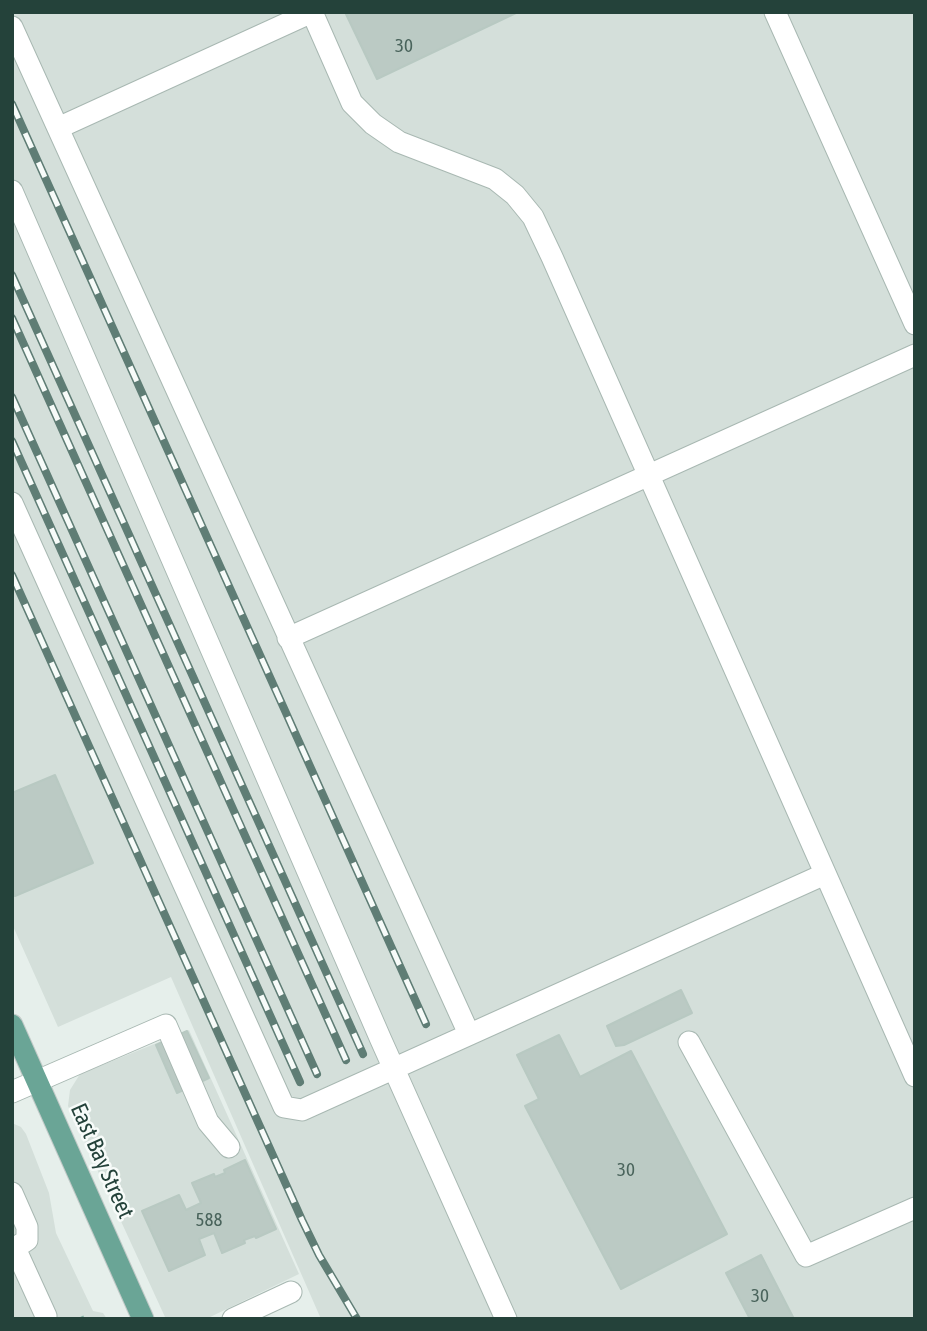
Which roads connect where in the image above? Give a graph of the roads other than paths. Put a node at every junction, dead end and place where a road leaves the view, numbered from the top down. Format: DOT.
graph roads {
  1 [pos="775,12"];
  2 [pos="12,27"];
  3 [pos="58,128"];
  4 [pos="12,191"];
  5 [pos="915,324"];
  6 [pos="915,355"];
  7 [pos="649,476"];
  8 [pos="12,503"];
  9 [pos="288,638"];
  10 [pos="825,874"];
  11 [pos="12,1026"];
  12 [pos="470,1034"];
  13 [pos="689,1042"];
  14 [pos="393,1068"];
  15 [pos="915,1076"];
  16 [pos="37,1081"];
  17 [pos="12,1093"];
  18 [pos="229,1147"];
  19 [pos="12,1193"];
  20 [pos="915,1208"];
  21 [pos="14,1248"];
  22 [pos="291,1292"];
  23 [pos="46,1316"];
  24 [pos="143,1319"];
  25 [pos="233,1319"];
  26 [pos="506,1319"];
  1 -- 5 [label="street"];
  2 -- 3 [label="street"];
  3 -- 7 [label="street"];
  3 -- 9 [label="street"];
  4 -- 14 [label="street"];
  6 -- 7 [label="street"];
  7 -- 9 [label="street"];
  7 -- 10 [label="street"];
  8 -- 14 [label="street"];
  9 -- 12 [label="street"];
  10 -- 12 [label="street"];
  10 -- 15 [label="street"];
  11 -- 16 [label="main road, East Bay Street"];
  12 -- 14 [label="street"];
  13 -- 20 [label="street"];
  14 -- 26 [label="street"];
  16 -- 17 [label="street"];
  16 -- 18 [label="street"];
  16 -- 24 [label="main road, East Bay Street"];
  19 -- 21 [label="street"];
  21 -- 23 [label="street"];
  22 -- 25 [label="street"];
}
